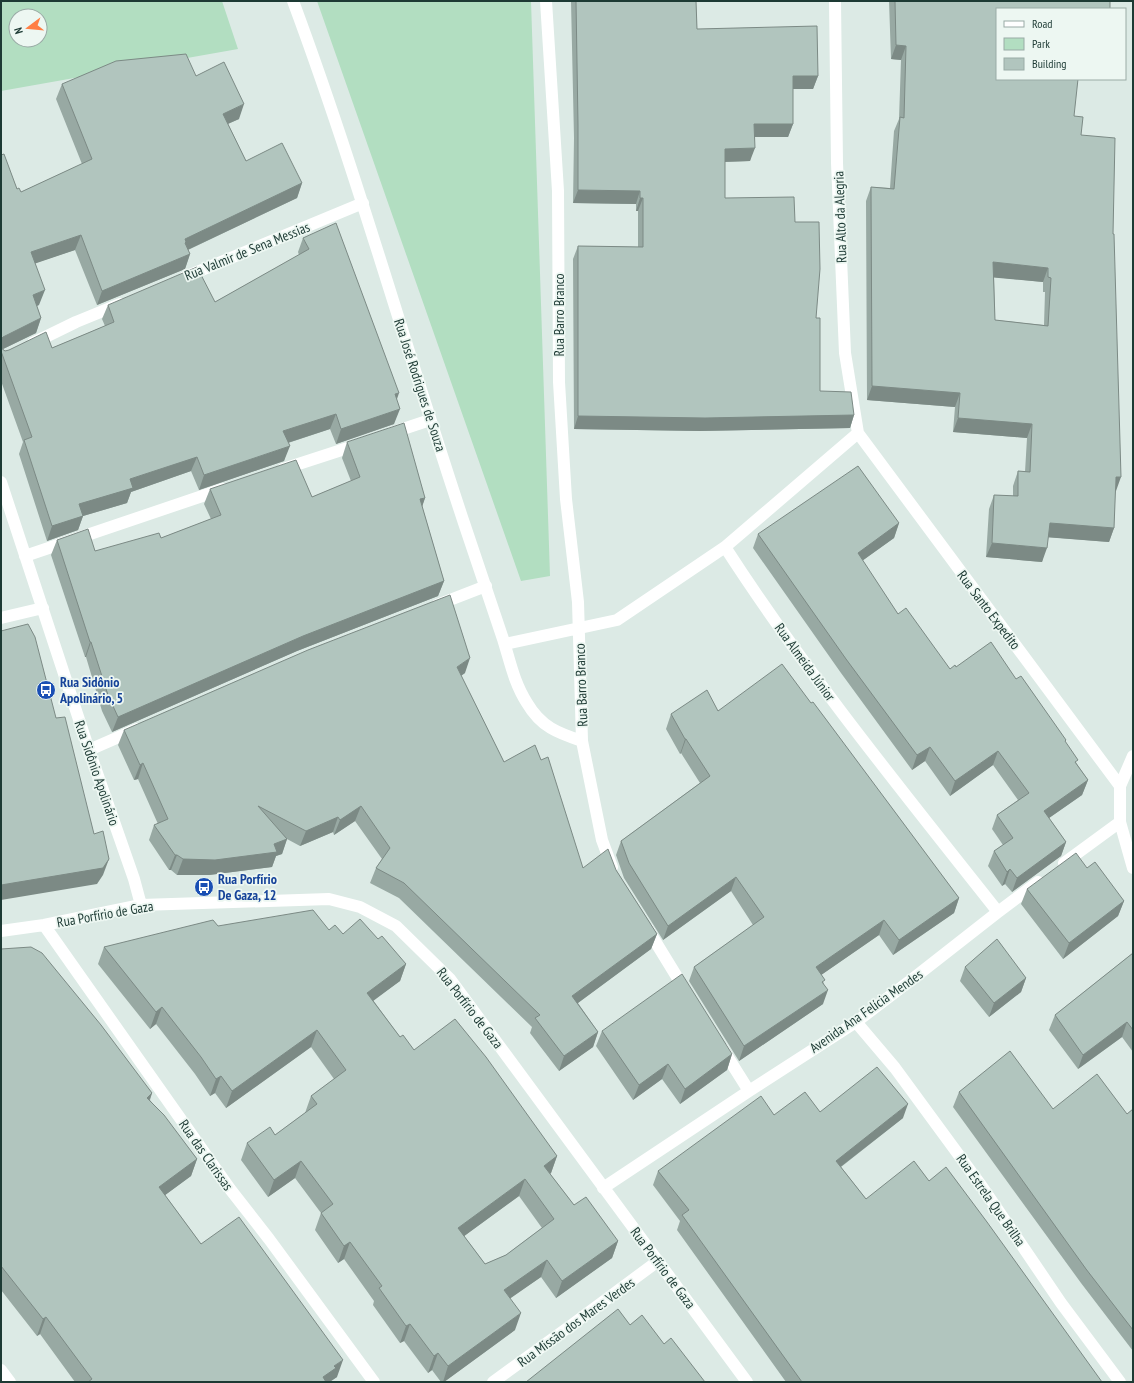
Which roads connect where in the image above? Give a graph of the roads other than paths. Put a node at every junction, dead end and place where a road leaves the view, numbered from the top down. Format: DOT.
graph roads {
  1 [pos="293,1"];
  2 [pos="546,1"];
  3 [pos="835,1"];
  4 [pos="363,203"];
  5 [pos="172,282"];
  6 [pos="128,300"];
  7 [pos="22,348"];
  8 [pos="430,420"];
  9 [pos="858,433"];
  10 [pos="272,473"];
  11 [pos="1,482"];
  12 [pos="235,485"];
  13 [pos="725,547"];
  14 [pos="25,556"];
  15 [pos="486,586"];
  16 [pos="43,608"];
  17 [pos="426,609"];
  18 [pos="1,618"];
  19 [pos="579,629"];
  20 [pos="505,644"];
  21 [pos="147,724"];
  22 [pos="582,741"];
  23 [pos="89,750"];
  24 [pos="1133,756"];
  25 [pos="1120,786"];
  26 [pos="1120,822"];
  27 [pos="1133,868"];
  28 [pos="618,881"];
  29 [pos="141,905"];
  30 [pos="998,912"];
  31 [pos="642,921"];
  32 [pos="44,925"];
  33 [pos="1,931"];
  34 [pos="692,1001"];
  35 [pos="856,1022"];
  36 [pos="717,1041"];
  37 [pos="749,1090"];
  38 [pos="603,1188"];
  39 [pos="658,1261"];
  40 [pos="1,1370"];
  41 [pos="10,1382"];
  42 [pos="374,1382"];
  43 [pos="493,1382"];
  44 [pos="747,1382"];
  45 [pos="1120,1382"];
  1 -- 4 [label="street, Rua José Rodrigues de Souza"];
  2 -- 19 [label="street, Rua Barro Branco"];
  3 -- 9 [label="street, Rua Alto da Alegria"];
  4 -- 5 [label="street, Rua Valmir de Sena Messias"];
  4 -- 8 [label="street, Rua José Rodrigues de Souza"];
  6 -- 7 [label="street"];
  8 -- 10 [label="street"];
  8 -- 15 [label="street, Rua José Rodrigues de Souza"];
  9 -- 13 [label="street"];
  9 -- 25 [label="street, Rua Santo Expedito"];
  11 -- 14 [label="street, Rua Sidônio Apolinário"];
  12 -- 14 [label="street"];
  13 -- 19 [label="street"];
  13 -- 30 [label="street, Rua Almeida Júnior"];
  14 -- 16 [label="street, Rua Sidônio Apolinário"];
  15 -- 17 [label="street"];
  15 -- 20 [label="street, Rua José Rodrigues de Souza"];
  16 -- 18 [label="street"];
  16 -- 23 [label="street, Rua Sidônio Apolinário"];
  19 -- 20 [label="street, Rua Barro Branco"];
  19 -- 22 [label="street, Rua Barro Branco"];
  20 -- 22 [label="street, Rua José Rodrigues de Souza"];
  21 -- 23 [label="street"];
  22 -- 28 [label="street, Rua Barro Branco"];
  23 -- 29 [label="street, Rua Sidônio Apolinário"];
  24 -- 25 [label="street"];
  25 -- 26 [label="street"];
  26 -- 27 [label="street"];
  26 -- 30 [label="street, Avenida Ana Felícia Mendes"];
  29 -- 32 [label="street, Rua Porfírio de Gaza"];
  29 -- 38 [label="street, Rua Porfírio de Gaza"];
  30 -- 35 [label="street, Avenida Ana Felícia Mendes"];
  31 -- 34 [label="street"];
  32 -- 33 [label="street, Rua Porfírio de Gaza"];
  32 -- 42 [label="street, Rua das Clarissas"];
  35 -- 37 [label="street, Avenida Ana Felícia Mendes"];
  35 -- 45 [label="street, Rua Estrela Que Brilha"];
  36 -- 37 [label="street"];
  37 -- 38 [label="street, Avenida Ana Felícia Mendes"];
  38 -- 39 [label="street, Rua Porfírio de Gaza"];
  39 -- 43 [label="street, Rua Missão dos Mares Verdes"];
  39 -- 44 [label="street, Rua Porfírio de Gaza"];
  40 -- 41 [label="street"];
}
